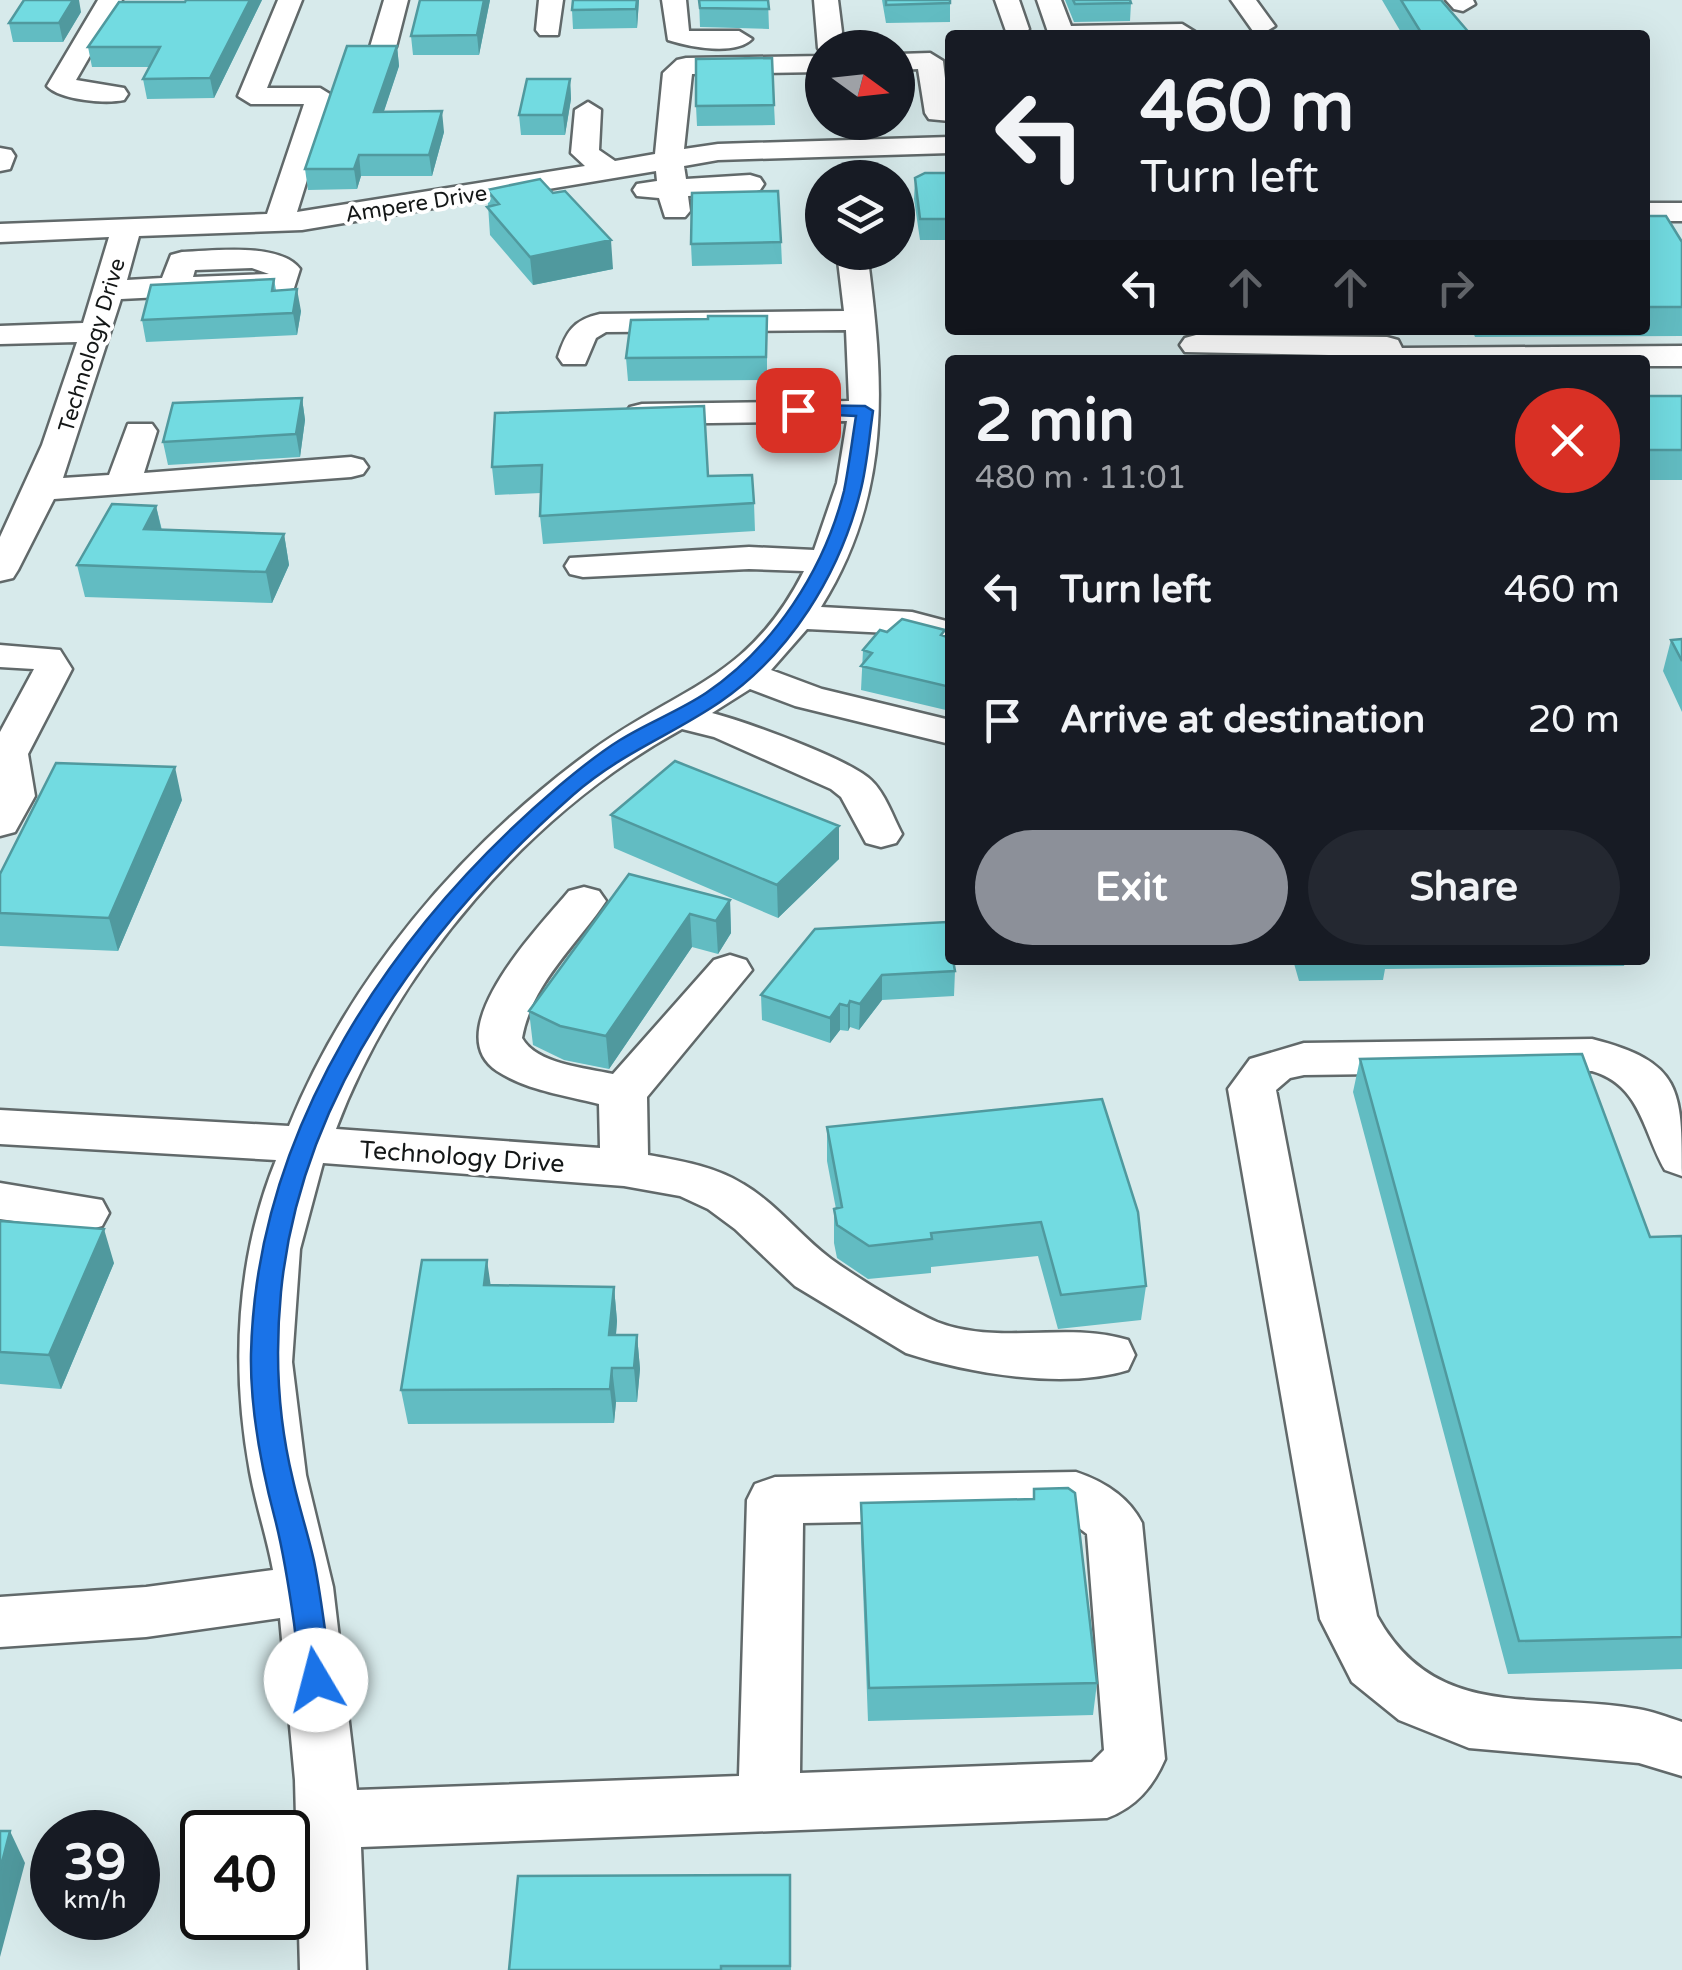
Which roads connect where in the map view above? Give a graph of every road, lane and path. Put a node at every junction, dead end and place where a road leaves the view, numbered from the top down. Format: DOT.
graph roads {
  1 [pos="110,0"];
  2 [pos="290,0"];
  3 [pos="396,0"];
  4 [pos="551,0"];
  5 [pos="674,0"];
  6 [pos="826,0"];
  7 [pos="1007,0"];
  8 [pos="1048,0"];
  9 [pos="1243,0"];
  10 [pos="1262,26"];
  11 [pos="1016,29"];
  12 [pos="549,30"];
  13 [pos="827,30"];
  14 [pos="1059,30"];
  15 [pos="383,47"];
  16 [pos="805,48"];
  17 [pos="805,53"];
  18 [pos="940,61"];
  19 [pos="915,62"];
  20 [pos="114,94"];
  21 [pos="588,110"];
  22 [pos="945,113"];
  23 [pos="810,140"];
  24 [pos="895,140"];
  25 [pos="945,145"];
  26 [pos="615,182"];
  27 [pos="750,184"];
  28 [pos="673,185"];
  29 [pos="1650,212"];
  30 [pos="1682,212"];
  31 [pos="280,222"];
  32 [pos="127,226"];
  33 [pos="0,233"];
  34 [pos="854,270"];
  35 [pos="175,287"];
  36 [pos="108,290"];
  37 [pos="859,320"];
  38 [pos="97,332"];
  39 [pos="0,335"];
  40 [pos="1196,346"];
  41 [pos="1388,349"];
  42 [pos="1640,355"];
  43 [pos="1650,355"];
  44 [pos="1682,356"];
  45 [pos="574,357"];
  46 [pos="865,411"];
  47 [pos="604,415"];
  48 [pos="140,432"];
  49 [pos="351,467"];
  50 [pos="123,485"];
  51 [pos="43,489"];
  52 [pos="11,529"];
  53 [pos="827,561"];
  54 [pos="583,566"];
  55 [pos="0,570"];
  56 [pos="797,617"];
  57 [pos="945,633"];
  58 [pos="0,656"];
  59 [pos="745,673"];
  60 [pos="681,717"];
  61 [pos="945,731"];
  62 [pos="0,823"];
  63 [pos="881,834"];
  64 [pos="584,900"];
  65 [pos="730,970"];
  66 [pos="623,1093"];
  67 [pos="0,1128"];
  68 [pos="306,1144"];
  69 [pos="1682,1158"];
  70 [pos="624,1168"];
  71 [pos="0,1201"];
  72 [pos="84,1213"];
  73 [pos="1108,1355"];
  74 [pos="304,1590"];
  75 [pos="0,1622"];
  76 [pos="1682,1749"];
  77 [pos="768,1804"];
  78 [pos="327,1820"];
  79 [pos="331,1886"];
  80 [pos="305,1970"];
  81 [pos="333,1970"];
  1 -- 20 [label="street"];
  2 -- 31 [label="street"];
  3 -- 15 [label="street"];
  4 -- 12 [label="street"];
  5 -- 16 [label="street"];
  6 -- 13 [label="street"];
  7 -- 11 [label="street"];
  8 -- 14 [label="street"];
  9 -- 10 [label="street"];
  17 -- 28 [label="street"];
  18 -- 19 [label="street"];
  18 -- 22 [label="street"];
  21 -- 26 [label="street"];
  23 -- 28 [label="street"];
  24 -- 25 [label="street"];
  26 -- 28 [label="street, Ampere Drive"];
  26 -- 31 [label="street, Ampere Drive"];
  27 -- 28 [label="street"];
  29 -- 30 [label="street"];
  31 -- 32 [label="street, Ampere Drive"];
  32 -- 33 [label="street, Ampere Drive"];
  32 -- 36 [label="street, Technology Drive"];
  34 -- 37 [label="street"];
  35 -- 36 [label="street"];
  36 -- 38 [label="street, Technology Drive"];
  37 -- 45 [label="street"];
  37 -- 46 [label="street"];
  38 -- 39 [label="street"];
  38 -- 51 [label="street, Technology Drive"];
  40 -- 41 [label="street"];
  41 -- 42 [label="street"];
  43 -- 44 [label="street"];
  46 -- 47 [label="street"];
  46 -- 53 [label="street"];
  48 -- 50 [label="street"];
  49 -- 50 [label="street"];
  50 -- 51 [label="street"];
  51 -- 52 [label="street, Technology Drive"];
  52 -- 55 [label="street, Technology Drive"];
  53 -- 54 [label="street"];
  53 -- 56 [label="street"];
  56 -- 57 [label="street"];
  56 -- 59 [label="street"];
  58 -- 62 [label="street"];
  59 -- 60 [label="street"];
  59 -- 61 [label="street"];
  60 -- 63 [label="street"];
  60 -- 68 [label="street"];
  64 -- 66 [label="street"];
  65 -- 66 [label="street"];
  66 -- 70 [label="street"];
  67 -- 68 [label="street, Technology Drive"];
  68 -- 70 [label="street, Technology Drive"];
  68 -- 74 [label="street"];
  69 -- 76 [label="street"];
  70 -- 73 [label="street, Technology Drive"];
  71 -- 72 [label="street"];
  74 -- 75 [label="street"];
  74 -- 78 [label="street"];
  77 -- 77 [label="street"];
  77 -- 78 [label="street"];
  78 -- 79 [label="street"];
  79 -- 80 [label="street"];
  79 -- 81 [label="street"];
}
